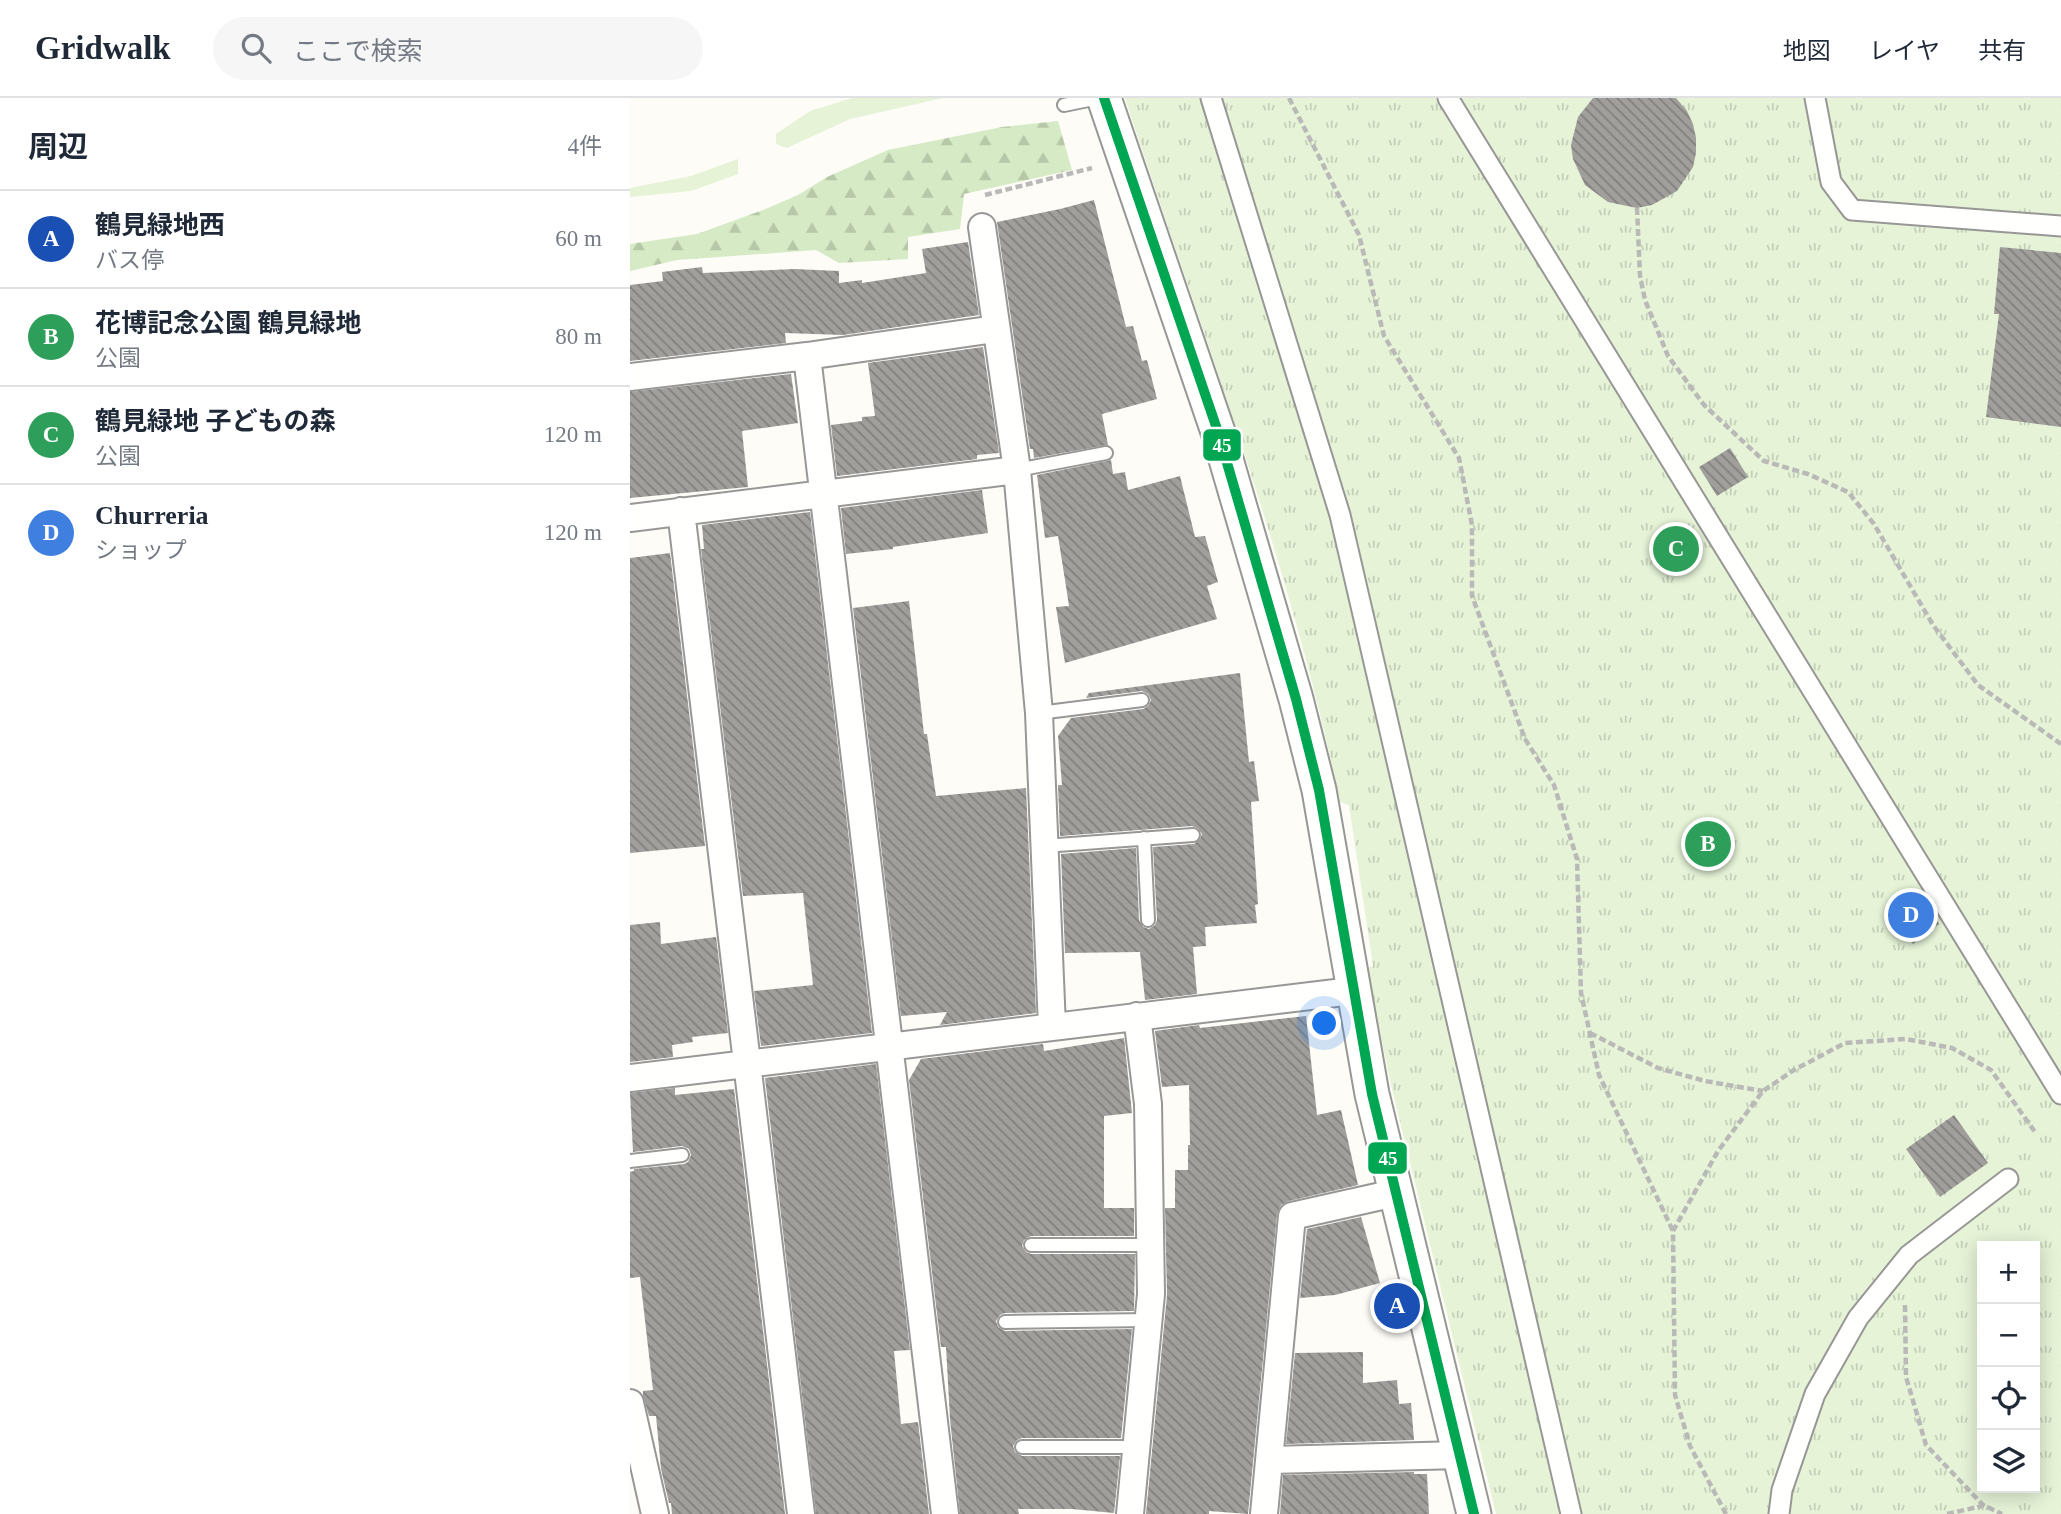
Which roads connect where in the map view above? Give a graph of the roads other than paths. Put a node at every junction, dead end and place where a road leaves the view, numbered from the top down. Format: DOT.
graph roads {
  1 [pos="1098,98"];
  2 [pos="1104,98"];
  3 [pos="1211,98"];
  4 [pos="1448,98"];
  5 [pos="1815,98"];
  6 [pos="1064,105"];
  7 [pos="2061,226"];
  8 [pos="982,227"];
  9 [pos="995,328"];
  10 [pos="807,356"];
  11 [pos="630,377"];
  12 [pos="1106,453"];
  13 [pos="1017,470"];
  14 [pos="825,493"];
  15 [pos="681,511"];
  16 [pos="630,518"];
  17 [pos="1142,700"];
  18 [pos="1039,713"];
  19 [pos="1193,835"];
  20 [pos="1144,838"];
  21 [pos="1044,846"];
  22 [pos="1148,920"];
  23 [pos="1352,991"];
  24 [pos="1137,1016"];
  25 [pos="1052,1027"];
  26 [pos="889,1045"];
  27 [pos="747,1063"];
  28 [pos="630,1078"];
  29 [pos="2061,1094"];
  30 [pos="682,1155"];
  31 [pos="630,1161"];
  32 [pos="2008,1179"];
  33 [pos="1395,1193"];
  34 [pos="1031,1245"];
  35 [pos="1150,1245"];
  36 [pos="1150,1320"];
  37 [pos="1004,1322"];
  38 [pos="630,1403"];
  39 [pos="1021,1447"];
  40 [pos="1137,1447"];
  41 [pos="1460,1455"];
  42 [pos="1271,1461"];
  43 [pos="655,1514"];
  44 [pos="800,1514"];
  45 [pos="945,1514"];
  46 [pos="1130,1514"];
  47 [pos="1264,1514"];
  48 [pos="1474,1514"];
  49 [pos="1571,1514"];
  50 [pos="1779,1514"];
  1 -- 6 [label="lane"];
  2 -- 23 [label="street"];
  3 -- 49 [label="street"];
  4 -- 29 [label="street"];
  5 -- 7 [label="street"];
  8 -- 9 [label="street"];
  9 -- 10 [label="street"];
  9 -- 13 [label="street"];
  10 -- 11 [label="street"];
  10 -- 14 [label="street"];
  12 -- 13 [label="lane"];
  13 -- 14 [label="street"];
  13 -- 18 [label="street"];
  14 -- 15 [label="street"];
  14 -- 26 [label="street"];
  15 -- 16 [label="street"];
  15 -- 27 [label="street"];
  17 -- 18 [label="lane"];
  18 -- 21 [label="street"];
  19 -- 20 [label="lane"];
  20 -- 21 [label="lane"];
  20 -- 22 [label="lane"];
  21 -- 25 [label="street"];
  23 -- 24 [label="street"];
  23 -- 33 [label="street"];
  24 -- 25 [label="street"];
  24 -- 35 [label="street"];
  25 -- 26 [label="street"];
  26 -- 27 [label="street"];
  26 -- 45 [label="street"];
  27 -- 28 [label="street"];
  27 -- 44 [label="street"];
  30 -- 31 [label="lane"];
  32 -- 50 [label="street"];
  33 -- 41 [label="street"];
  33 -- 42 [label="street"];
  34 -- 35 [label="lane"];
  35 -- 36 [label="street"];
  36 -- 37 [label="lane"];
  36 -- 40 [label="street"];
  38 -- 43 [label="street"];
  39 -- 40 [label="lane"];
  40 -- 46 [label="street"];
  41 -- 42 [label="street"];
  41 -- 48 [label="street"];
  42 -- 47 [label="street"];
}
